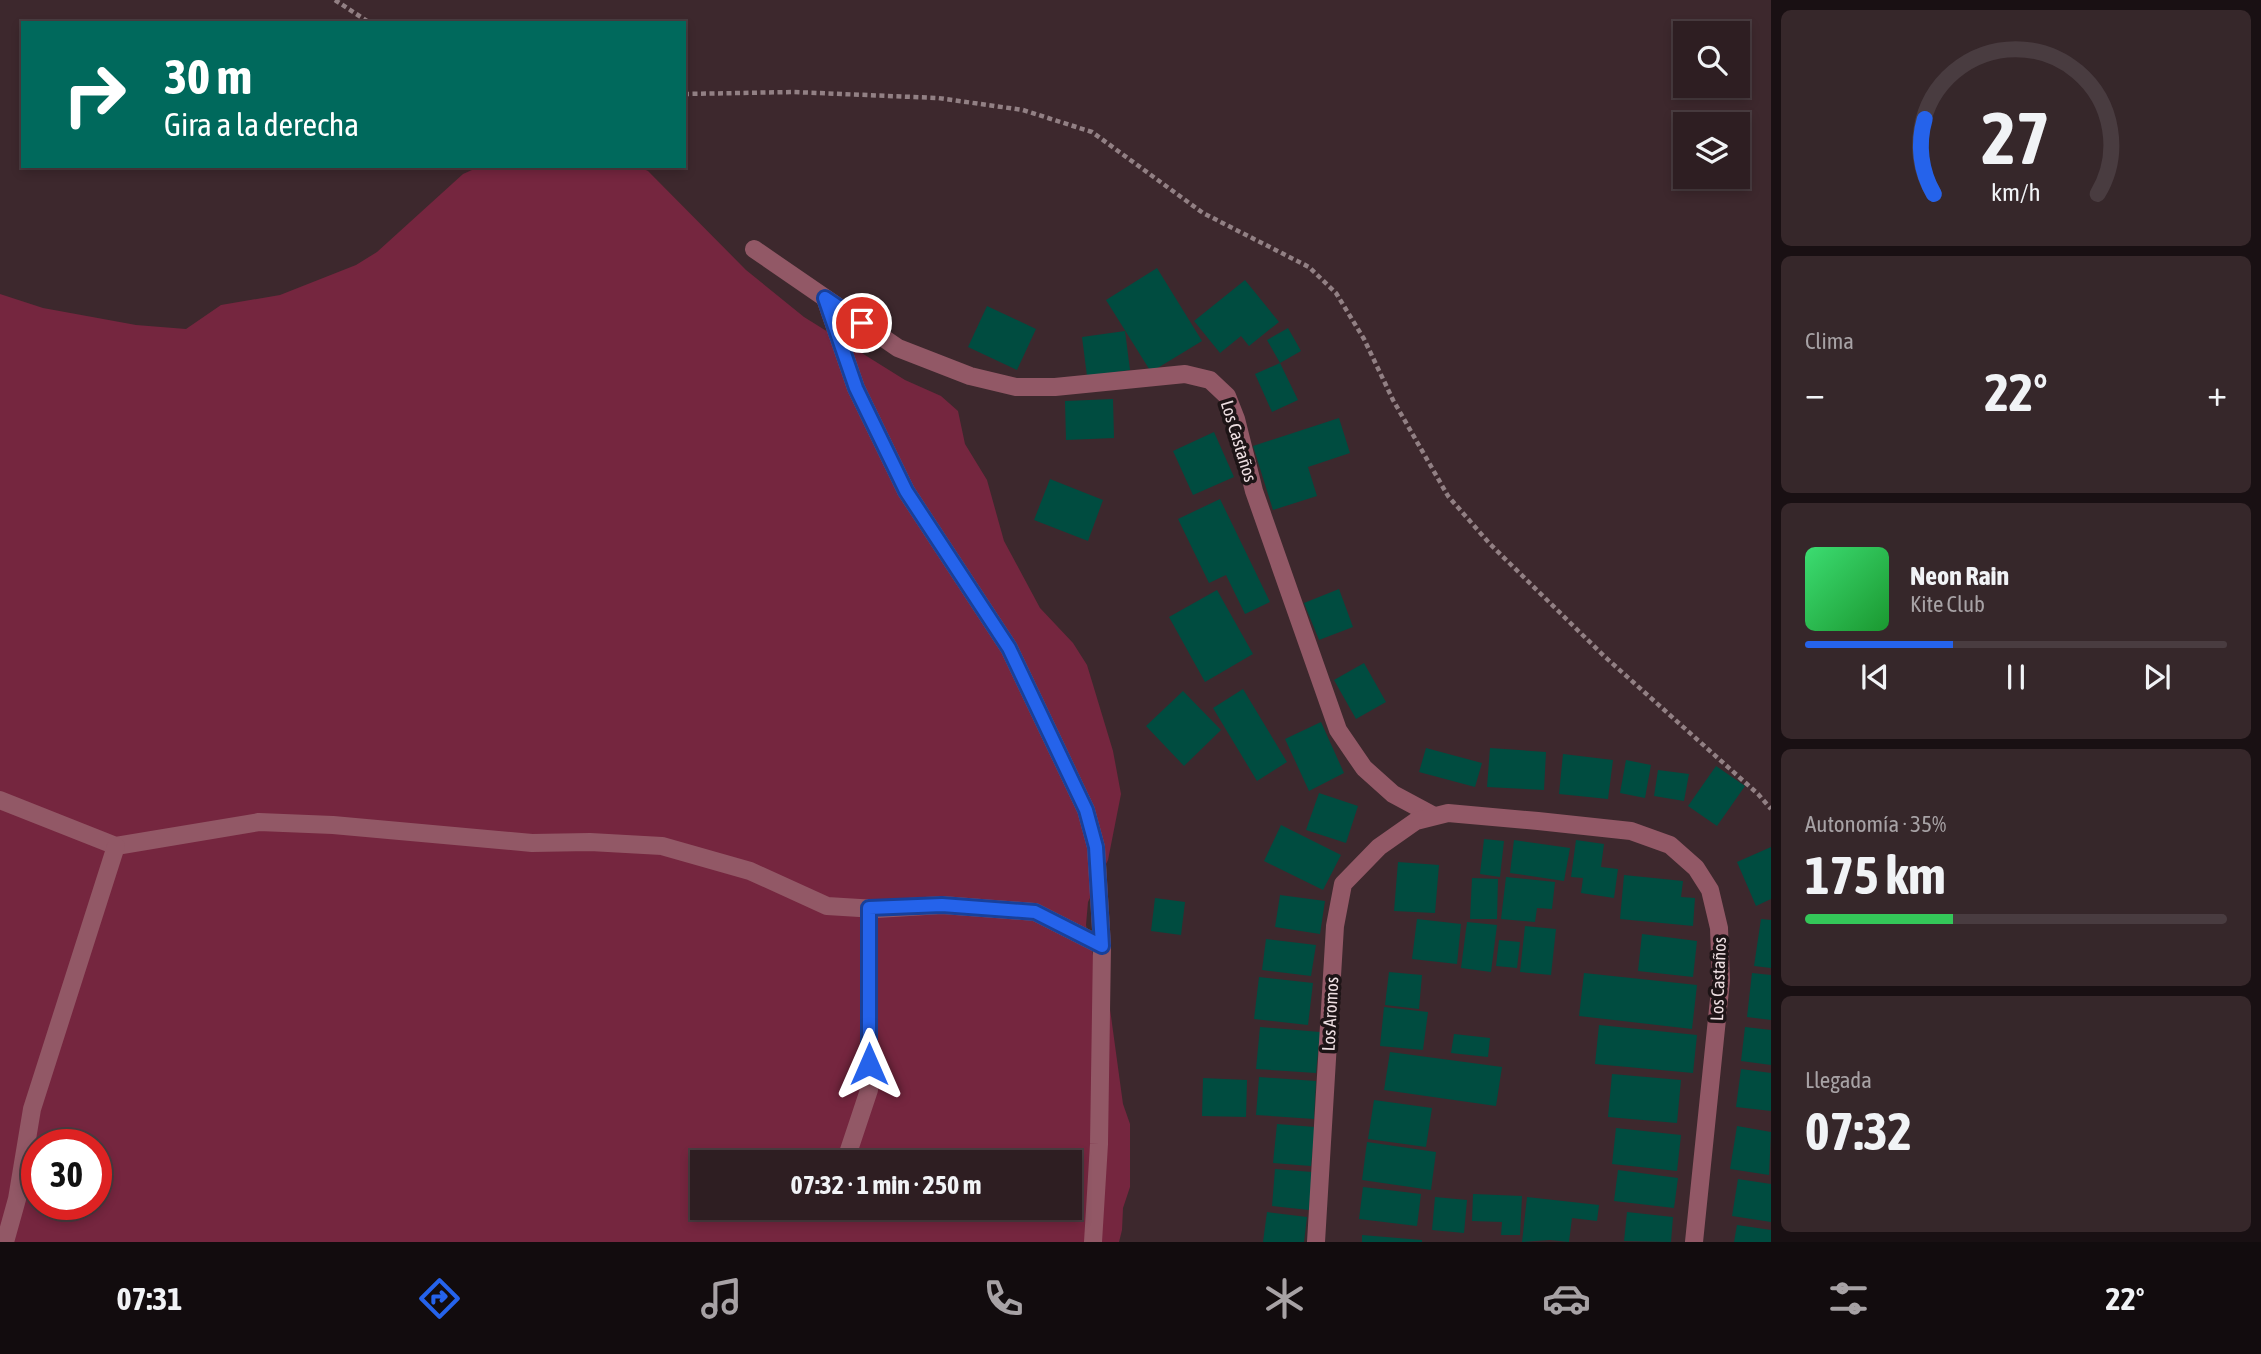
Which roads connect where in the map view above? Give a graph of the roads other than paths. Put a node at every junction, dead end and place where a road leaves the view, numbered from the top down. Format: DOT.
graph roads {
  1 [pos="754,249"];
  2 [pos="825,298"];
  3 [pos="0,800"];
  4 [pos="1434,816"];
  5 [pos="1416,821"];
  6 [pos="116,846"];
  7 [pos="869,908"];
  8 [pos="1102,946"];
  9 [pos="849,1150"];
  10 [pos="5,1242"];
  11 [pos="1093,1242"];
  12 [pos="1316,1242"];
  13 [pos="1694,1242"];
  1 -- 2 [label="street, Los Castaños"];
  2 -- 4 [label="street, Los Castaños"];
  2 -- 8 [label="street"];
  3 -- 6 [label="street"];
  4 -- 5 [label="street, Los Castaños"];
  4 -- 13 [label="street, Los Castaños"];
  5 -- 12 [label="street, Los Aromos"];
  6 -- 7 [label="street"];
  6 -- 10 [label="street"];
  7 -- 8 [label="street"];
  7 -- 9 [label="street"];
  8 -- 11 [label="street"];
}
